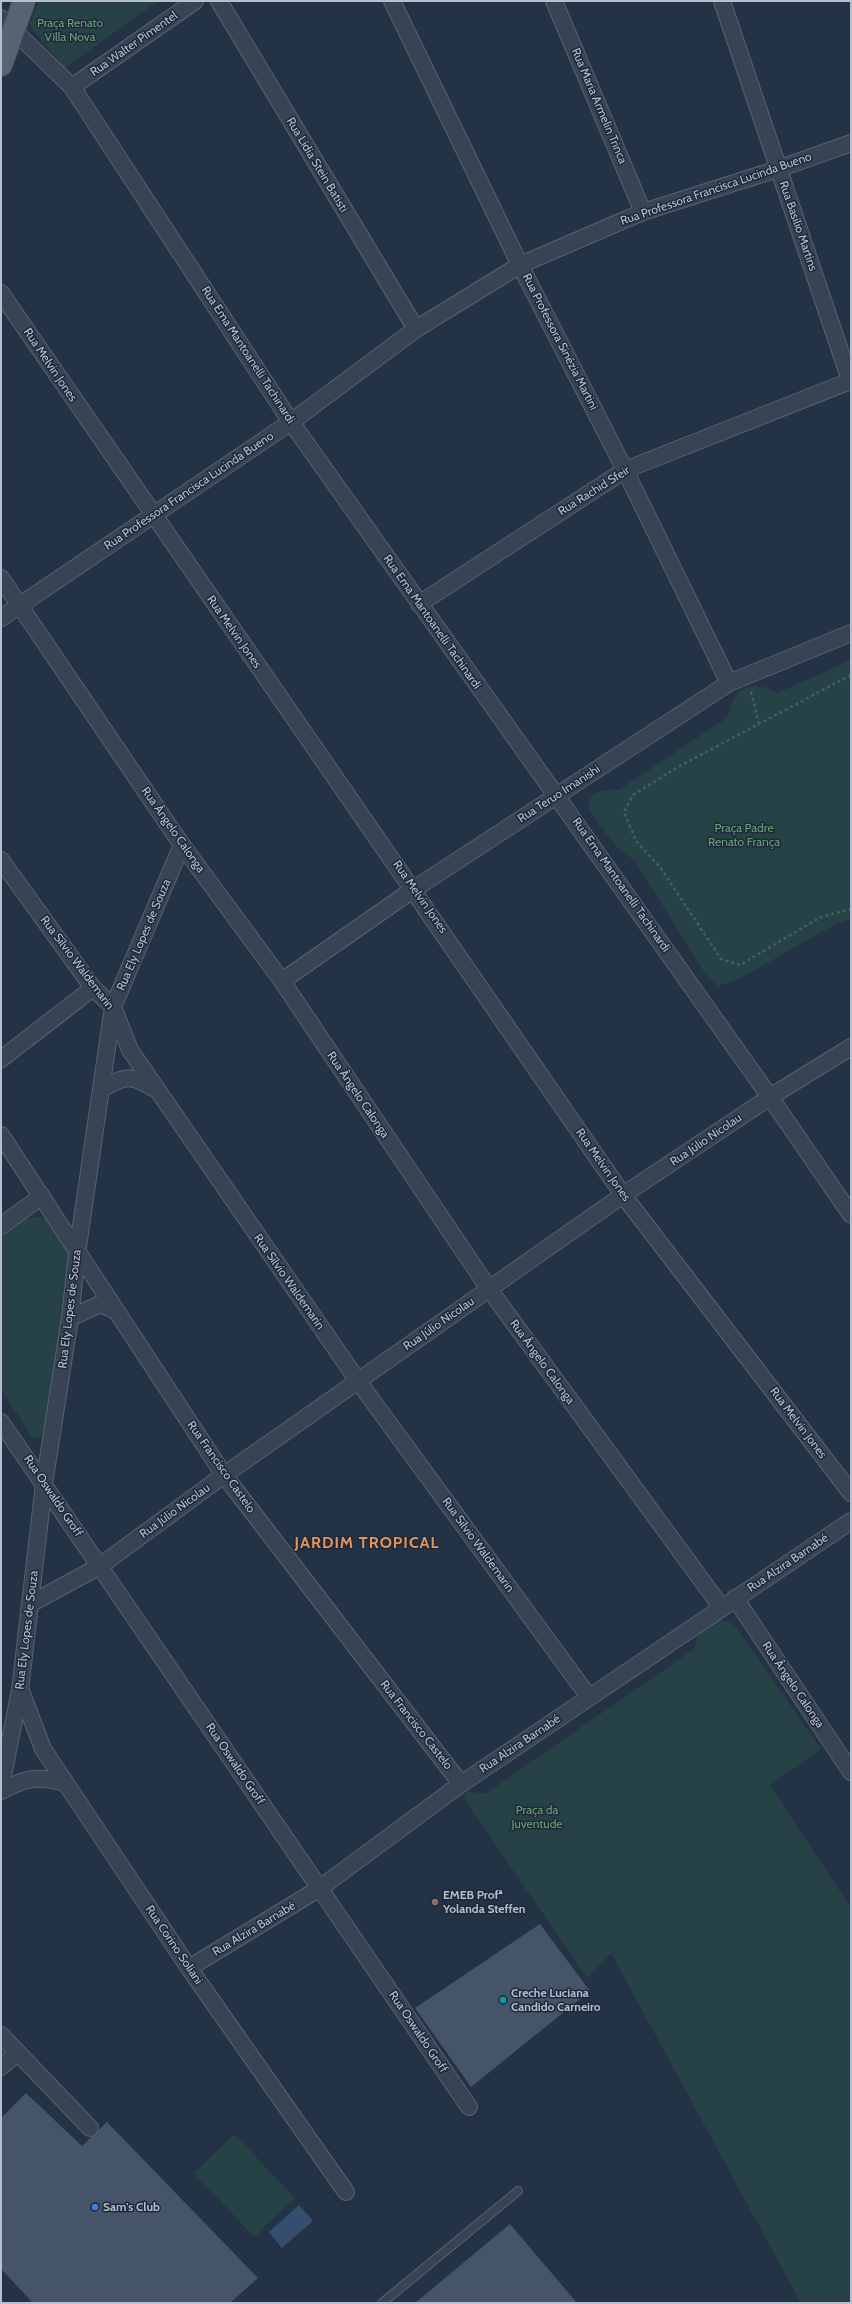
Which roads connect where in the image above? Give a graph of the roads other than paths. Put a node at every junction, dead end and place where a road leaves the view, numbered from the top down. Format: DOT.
graph roads {
  1 [pos="24,1"];
  2 [pos="195,1"];
  3 [pos="219,1"];
  4 [pos="392,1"];
  5 [pos="554,1"];
  6 [pos="722,1"];
  7 [pos="7,24"];
  8 [pos="1,65"];
  9 [pos="72,87"];
  10 [pos="851,143"];
  11 [pos="778,169"];
  12 [pos="643,212"];
  13 [pos="520,265"];
  14 [pos="1,293"];
  15 [pos="416,329"];
  16 [pos="851,382"];
  17 [pos="291,422"];
  18 [pos="625,470"];
  19 [pos="153,516"];
  20 [pos="1,578"];
  21 [pos="419,604"];
  22 [pos="19,605"];
  23 [pos="1,618"];
  24 [pos="851,633"];
  25 [pos="729,683"];
  26 [pos="557,795"];
  27 [pos="182,845"];
  28 [pos="1,860"];
  29 [pos="414,889"];
  30 [pos="282,981"];
  31 [pos="93,988"];
  32 [pos="113,1007"];
  33 [pos="851,1047"];
  34 [pos="1,1059"];
  35 [pos="102,1089"];
  36 [pos="157,1090"];
  37 [pos="770,1097"];
  38 [pos="1,1135"];
  39 [pos="623,1195"];
  40 [pos="42,1196"];
  41 [pos="851,1216"];
  42 [pos="1,1226"];
  43 [pos="77,1253"];
  44 [pos="489,1289"];
  45 [pos="114,1310"];
  46 [pos="70,1318"];
  47 [pos="358,1381"];
  48 [pos="1,1422"];
  49 [pos="224,1475"];
  50 [pos="44,1484"];
  51 [pos="851,1492"];
  52 [pos="850,1523"];
  53 [pos="100,1566"];
  54 [pos="735,1598"];
  55 [pos="30,1604"];
  56 [pos="722,1608"];
  57 [pos="20,1690"];
  58 [pos="589,1697"];
  59 [pos="851,1772"];
  60 [pos="66,1783"];
  61 [pos="461,1784"];
  62 [pos="1,1786"];
  63 [pos="1,1791"];
  64 [pos="320,1888"];
  65 [pos="189,1968"];
  66 [pos="1,2035"];
  67 [pos="17,2053"];
  68 [pos="1,2067"];
  69 [pos="469,2107"];
  70 [pos="90,2128"];
  71 [pos="518,2191"];
  72 [pos="346,2192"];
  73 [pos="382,2303"];
  1 -- 7 [label="main road"];
  2 -- 9 [label="street, Rua Walter Pimentel"];
  3 -- 15 [label="street, Rua Lídia Stein Batisti"];
  4 -- 13 [label="street, Rua Professora Sinézia Martini"];
  5 -- 12 [label="street, Rua Maria Armelin Trinca"];
  6 -- 11 [label="street, Rua Basilio Martins"];
  7 -- 8 [label="main road"];
  7 -- 9 [label="street, Rua Ema Mantoanelli Tachinardi"];
  9 -- 17 [label="street, Rua Ema Mantoanelli Tachinardi"];
  10 -- 11 [label="street, Rua Professora Francisca Lucinda Bueno"];
  11 -- 12 [label="street, Rua Professora Francisca Lucinda Bueno"];
  11 -- 16 [label="street, Rua Basilio Martins"];
  12 -- 13 [label="street, Rua Professora Francisca Lucinda Bueno"];
  13 -- 15 [label="street, Rua Professora Francisca Lucinda Bueno"];
  13 -- 18 [label="street, Rua Professora Sinézia Martini"];
  14 -- 19 [label="street, Rua Melvin Jones"];
  15 -- 17 [label="street, Rua Professora Francisca Lucinda Bueno"];
  16 -- 18 [label="street, Rua Rachid Sfeir"];
  17 -- 19 [label="street, Rua Professora Francisca Lucinda Bueno"];
  17 -- 21 [label="street, Rua Ema Mantoanelli Tachinardi"];
  18 -- 21 [label="street, Rua Rachid Sfeir"];
  18 -- 25 [label="street, Rua Professora Sinézia Martini"];
  19 -- 22 [label="street, Rua Professora Francisca Lucinda Bueno"];
  19 -- 29 [label="street, Rua Melvin Jones"];
  20 -- 22 [label="street, Rua Ângelo Calonga"];
  21 -- 26 [label="street, Rua Ema Mantoanelli Tachinardi"];
  22 -- 23 [label="street, Rua Professora Francisca Lucinda Bueno"];
  22 -- 27 [label="street, Rua Ângelo Calonga"];
  24 -- 25 [label="street, Rua Teruo Imanishi"];
  25 -- 26 [label="street, Rua Teruo Imanishi"];
  26 -- 29 [label="street, Rua Teruo Imanishi"];
  26 -- 37 [label="street, Rua Ema Mantoanelli Tachinardi"];
  27 -- 30 [label="street, Rua Ângelo Calonga"];
  27 -- 32 [label="street, Rua Ely Lopes de Souza"];
  28 -- 31 [label="street, Rua Sílvio Waldemarin"];
  29 -- 30 [label="street, Rua Teruo Imanishi"];
  29 -- 39 [label="street, Rua Melvin Jones"];
  30 -- 44 [label="street, Rua Ângelo Calonga"];
  31 -- 32 [label="street, Rua Sílvio Waldemarin"];
  31 -- 34 [label="street"];
  32 -- 35 [label="street, Rua Ely Lopes de Souza"];
  32 -- 36 [label="street, Rua Sílvio Waldemarin"];
  33 -- 37 [label="street, Rua Júlio Nicolau"];
  35 -- 36 [label="street"];
  35 -- 43 [label="street, Rua Ely Lopes de Souza"];
  36 -- 47 [label="street, Rua Sílvio Waldemarin"];
  37 -- 39 [label="street, Rua Júlio Nicolau"];
  37 -- 41 [label="street, Rua Ema Mantoanelli Tachinardi"];
  38 -- 40 [label="street, Rua Francisco Castelo"];
  39 -- 44 [label="street, Rua Júlio Nicolau"];
  39 -- 51 [label="street, Rua Melvin Jones"];
  40 -- 42 [label="street"];
  40 -- 43 [label="street, Rua Francisco Castelo"];
  43 -- 45 [label="street, Rua Francisco Castelo"];
  43 -- 46 [label="street, Rua Ely Lopes de Souza"];
  44 -- 47 [label="street, Rua Júlio Nicolau"];
  44 -- 56 [label="street, Rua Ângelo Calonga"];
  45 -- 46 [label="street"];
  45 -- 49 [label="street, Rua Francisco Castelo"];
  46 -- 50 [label="street, Rua Ely Lopes de Souza"];
  47 -- 49 [label="street, Rua Júlio Nicolau"];
  47 -- 58 [label="street, Rua Sílvio Waldemarin"];
  48 -- 50 [label="street, Rua Oswaldo Groff"];
  49 -- 53 [label="street, Rua Júlio Nicolau"];
  49 -- 61 [label="street, Rua Francisco Castelo"];
  50 -- 53 [label="street, Rua Oswaldo Groff"];
  50 -- 55 [label="street, Rua Ely Lopes de Souza"];
  52 -- 54 [label="street, Rua Alzira Barnabé"];
  53 -- 55 [label="street, Rua Júlio Nicolau"];
  53 -- 64 [label="street, Rua Oswaldo Groff"];
  54 -- 56 [label="street, Rua Alzira Barnabé"];
  54 -- 59 [label="street, Rua Ângelo Calonga"];
  55 -- 57 [label="street, Rua Ely Lopes de Souza"];
  56 -- 58 [label="street, Rua Alzira Barnabé"];
  57 -- 60 [label="street, Rua Corino Soliani"];
  57 -- 62 [label="street, Rua Ely Lopes de Souza"];
  58 -- 61 [label="street, Rua Alzira Barnabé"];
  60 -- 63 [label="street"];
  60 -- 65 [label="street, Rua Corino Soliani"];
  61 -- 64 [label="street, Rua Alzira Barnabé"];
  64 -- 65 [label="street, Rua Alzira Barnabé"];
  64 -- 69 [label="street, Rua Oswaldo Groff"];
  65 -- 72 [label="street, Rua Corino Soliani"];
  66 -- 67 [label="street"];
  67 -- 68 [label="street"];
  67 -- 70 [label="street"];
  71 -- 73 [label="lane"];
}
